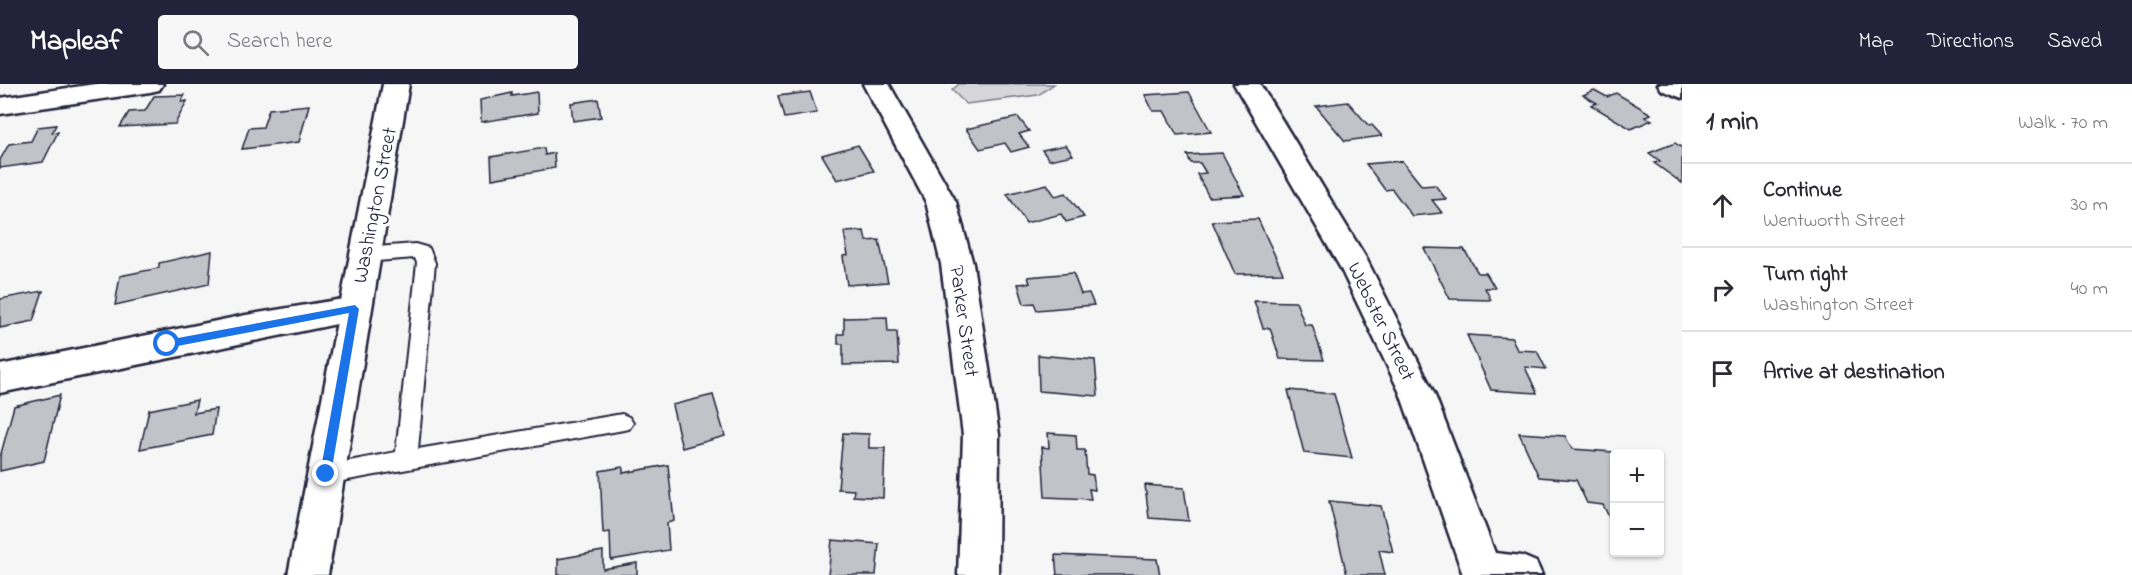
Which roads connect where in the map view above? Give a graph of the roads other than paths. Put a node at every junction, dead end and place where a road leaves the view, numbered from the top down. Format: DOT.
graph roads {
  1 [pos="150,84"];
  2 [pos="396,84"];
  3 [pos="876,84"];
  4 [pos="1247,84"];
  5 [pos="1671,84"];
  6 [pos="1682,90"];
  7 [pos="0,106"];
  8 [pos="364,255"];
  9 [pos="355,309"];
  10 [pos="0,379"];
  11 [pos="622,423"];
  12 [pos="406,461"];
  13 [pos="326,474"];
  14 [pos="1482,572"];
  15 [pos="308,575"];
  16 [pos="978,575"];
  17 [pos="1522,575"];
  1 -- 7 [label="street"];
  2 -- 8 [label="street, Washington Street"];
  3 -- 16 [label="street, Parker Street"];
  4 -- 14 [label="street, Webster Street"];
  5 -- 6 [label="street"];
  8 -- 9 [label="street, Washington Street"];
  8 -- 12 [label="lane"];
  9 -- 10 [label="street"];
  9 -- 13 [label="street, Washington Street"];
  11 -- 12 [label="lane"];
  12 -- 13 [label="lane"];
  13 -- 15 [label="street, Washington Street"];
  14 -- 17 [label="street"];
}
